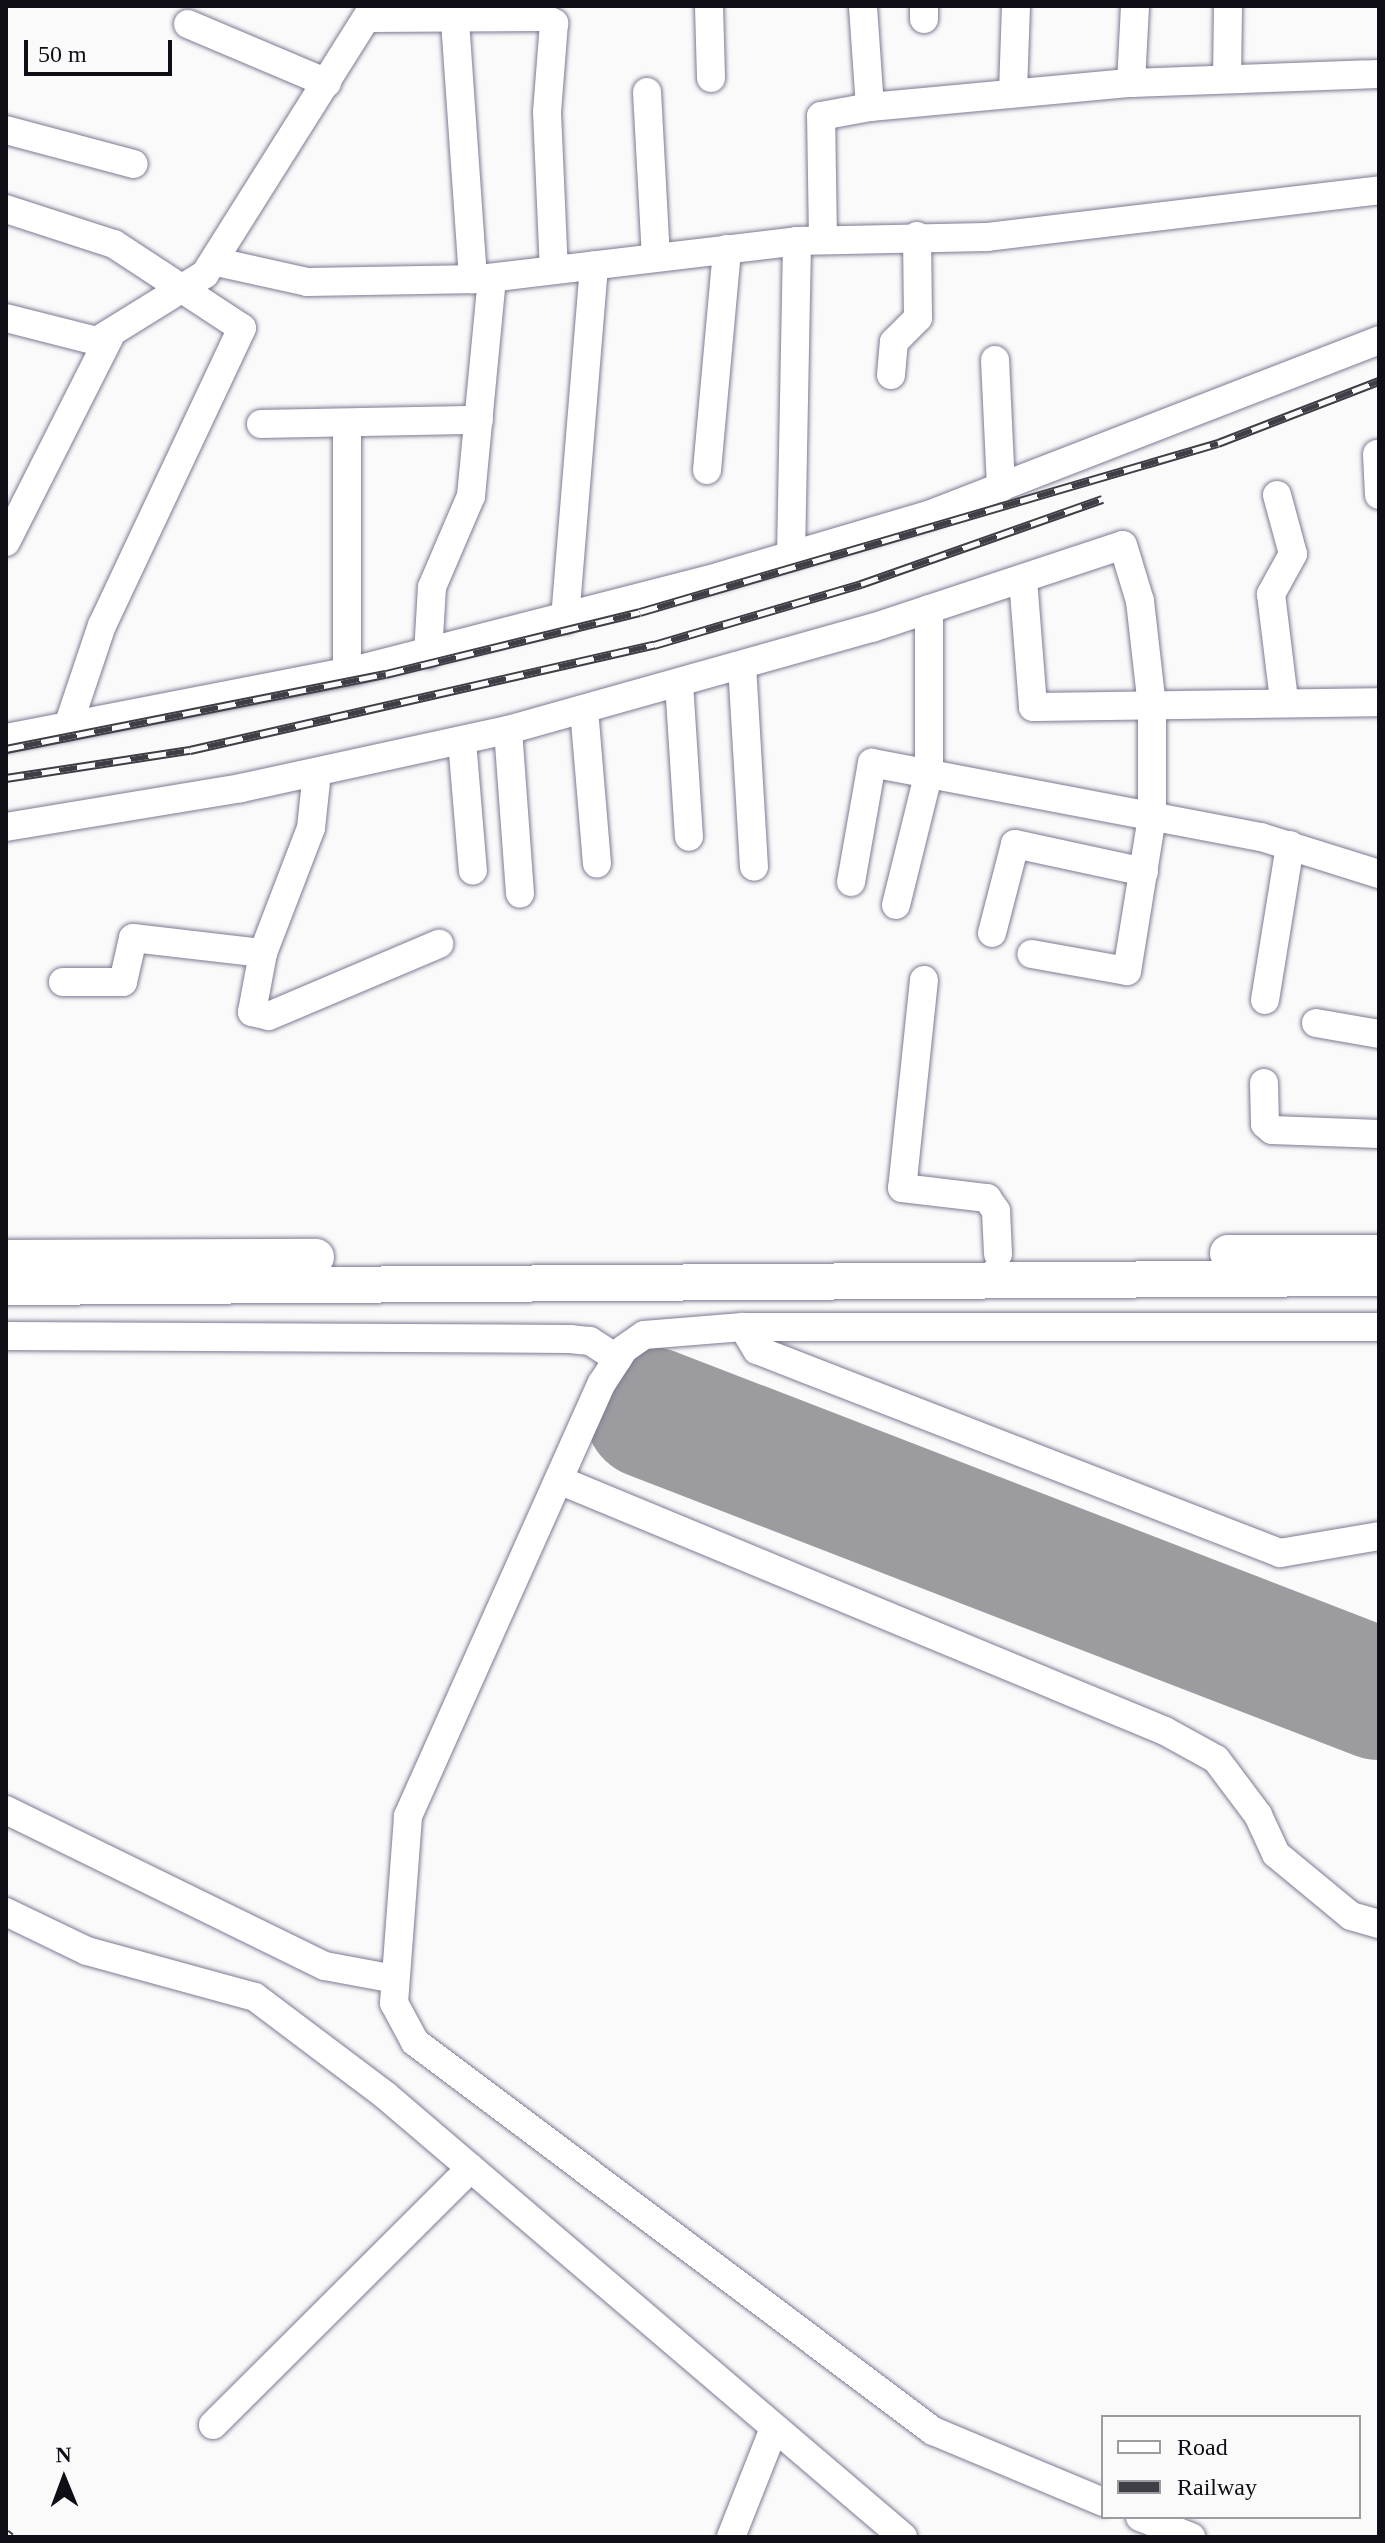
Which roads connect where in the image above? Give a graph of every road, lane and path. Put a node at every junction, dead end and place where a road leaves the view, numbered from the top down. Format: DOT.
graph roads {
  1 [pos="709,6"];
  2 [pos="863,6"];
  3 [pos="1016,6"];
  4 [pos="1135,6"];
  5 [pos="1228,6"];
  6 [pos="371,12"];
  7 [pos="554,12"];
  8 [pos="471,15"];
  9 [pos="188,24"];
  10 [pos="1379,74"];
  11 [pos="711,78"];
  12 [pos="1227,79"];
  13 [pos="327,83"];
  14 [pos="1131,83"];
  15 [pos="647,92"];
  16 [pos="1013,92"];
  17 [pos="870,107"];
  18 [pos="6,130"];
  19 [pos="134,164"];
  20 [pos="1379,190"];
  21 [pos="6,209"];
  22 [pos="917,236"];
  23 [pos="810,240"];
  24 [pos="727,249"];
  25 [pos="656,257"];
  26 [pos="217,262"];
  27 [pos="594,265"];
  28 [pos="554,270"];
  29 [pos="483,278"];
  30 [pos="187,286"];
  31 [pos="6,318"];
  32 [pos="109,338"];
  33 [pos="1379,340"];
  34 [pos="995,360"];
  35 [pos="891,375"];
  36 [pos="479,420"];
  37 [pos="347,423"];
  38 [pos="261,424"];
  39 [pos="1377,454"];
  40 [pos="707,470"];
  41 [pos="1001,488"];
  42 [pos="1277,495"];
  43 [pos="1379,495"];
  44 [pos="6,542"];
  45 [pos="791,556"];
  46 [pos="1023,579"];
  47 [pos="929,609"];
  48 [pos="565,619"];
  49 [pos="428,654"];
  50 [pos="742,665"];
  51 [pos="347,672"];
  52 [pos="679,683"];
  53 [pos="1284,700"];
  54 [pos="1379,702"];
  55 [pos="1152,706"];
  56 [pos="584,709"];
  57 [pos="68,726"];
  58 [pos="508,730"];
  59 [pos="6,738"];
  60 [pos="462,741"];
  61 [pos="317,772"];
  62 [pos="929,772"];
  63 [pos="1152,817"];
  64 [pos="6,827"];
  65 [pos="689,837"];
  66 [pos="1290,845"];
  67 [pos="597,863"];
  68 [pos="754,867"];
  69 [pos="473,871"];
  70 [pos="1144,872"];
  71 [pos="1379,874"];
  72 [pos="851,882"];
  73 [pos="520,894"];
  74 [pos="896,905"];
  75 [pos="992,933"];
  76 [pos="439,944"];
  77 [pos="263,953"];
  78 [pos="1032,954"];
  79 [pos="924,980"];
  80 [pos="63,982"];
  81 [pos="1265,1000"];
  82 [pos="1316,1023"];
  83 [pos="1379,1034"];
  84 [pos="1264,1083"];
  85 [pos="1379,1134"];
  86 [pos="1379,1253"];
  87 [pos="998,1254"];
  88 [pos="6,1258"];
  89 [pos="1379,1278"];
  90 [pos="6,1287"];
  91 [pos="743,1327"];
  92 [pos="1379,1327"];
  93 [pos="6,1336"];
  94 [pos="618,1359"];
  95 [pos="559,1480"];
  96 [pos="1379,1536"];
  97 [pos="6,1810"];
  98 [pos="6,1912"];
  99 [pos="1379,1924"];
  100 [pos="395,1979"];
  101 [pos="471,2168"];
  102 [pos="213,2425"];
  103 [pos="773,2431"];
  104 [pos="1101,2501"];
  105 [pos="1145,2519"];
  106 [pos="890,2533"];
  107 [pos="731,2537"];
  108 [pos="1191,2537"];
  1 -- 11 [label="street"];
  2 -- 17 [label="street"];
  3 -- 16 [label="street"];
  4 -- 14 [label="street"];
  5 -- 12 [label="street"];
  6 -- 8 [label="street"];
  6 -- 13 [label="street"];
  7 -- 8 [label="street"];
  7 -- 28 [label="street"];
  8 -- 29 [label="street"];
  9 -- 13 [label="street"];
  10 -- 12 [label="street"];
  12 -- 14 [label="street"];
  13 -- 26 [label="street"];
  14 -- 16 [label="street"];
  15 -- 25 [label="street"];
  16 -- 17 [label="street"];
  17 -- 23 [label="street"];
  18 -- 19 [label="street"];
  20 -- 22 [label="street"];
  21 -- 30 [label="street"];
  22 -- 23 [label="street"];
  22 -- 35 [label="street"];
  23 -- 24 [label="street"];
  23 -- 45 [label="street"];
  24 -- 25 [label="street"];
  24 -- 40 [label="street"];
  25 -- 27 [label="street"];
  26 -- 29 [label="street"];
  26 -- 30 [label="street"];
  27 -- 28 [label="street"];
  27 -- 48 [label="street"];
  28 -- 29 [label="street"];
  29 -- 36 [label="street"];
  30 -- 32 [label="street"];
  30 -- 57 [label="street"];
  31 -- 32 [label="street"];
  32 -- 44 [label="street"];
  33 -- 41 [label="street"];
  34 -- 41 [label="street"];
  36 -- 37 [label="street"];
  36 -- 49 [label="street"];
  37 -- 38 [label="street"];
  37 -- 51 [label="street"];
  39 -- 43 [label="street"];
  41 -- 45 [label="street"];
  42 -- 53 [label="street"];
  45 -- 48 [label="street"];
  46 -- 47 [label="street"];
  46 -- 55 [label="street"];
  46 -- 55 [label="street"];
  47 -- 50 [label="street"];
  47 -- 62 [label="street"];
  48 -- 49 [label="street"];
  49 -- 51 [label="street"];
  50 -- 52 [label="street"];
  50 -- 68 [label="street"];
  51 -- 57 [label="street"];
  52 -- 56 [label="street"];
  52 -- 65 [label="street"];
  53 -- 54 [label="street"];
  53 -- 55 [label="street"];
  55 -- 63 [label="street"];
  56 -- 58 [label="street"];
  56 -- 67 [label="street"];
  57 -- 59 [label="street"];
  58 -- 60 [label="street"];
  58 -- 73 [label="street"];
  60 -- 61 [label="street"];
  60 -- 69 [label="street"];
  61 -- 64 [label="street"];
  61 -- 77 [label="street"];
  62 -- 63 [label="street"];
  62 -- 72 [label="street"];
  62 -- 74 [label="street"];
  63 -- 66 [label="street"];
  63 -- 70 [label="street"];
  66 -- 71 [label="street"];
  66 -- 81 [label="street"];
  70 -- 75 [label="street"];
  70 -- 78 [label="street"];
  76 -- 77 [label="street"];
  77 -- 80 [label="street"];
  79 -- 87 [label="street"];
  82 -- 83 [label="street"];
  84 -- 85 [label="street"];
  86 -- 87 [label="main road"];
  87 -- 88 [label="main road"];
  89 -- 90 [label="main road"];
  91 -- 92 [label="street"];
  91 -- 94 [label="street"];
  91 -- 96 [label="street"];
  93 -- 94 [label="street"];
  94 -- 95 [label="street"];
  95 -- 99 [label="street"];
  95 -- 100 [label="street"];
  97 -- 100 [label="street"];
  98 -- 101 [label="street"];
  100 -- 104 [label="street"];
  101 -- 102 [label="street"];
  101 -- 103 [label="street"];
  103 -- 106 [label="street"];
  103 -- 107 [label="street"];
  105 -- 108 [label="street"];
}
